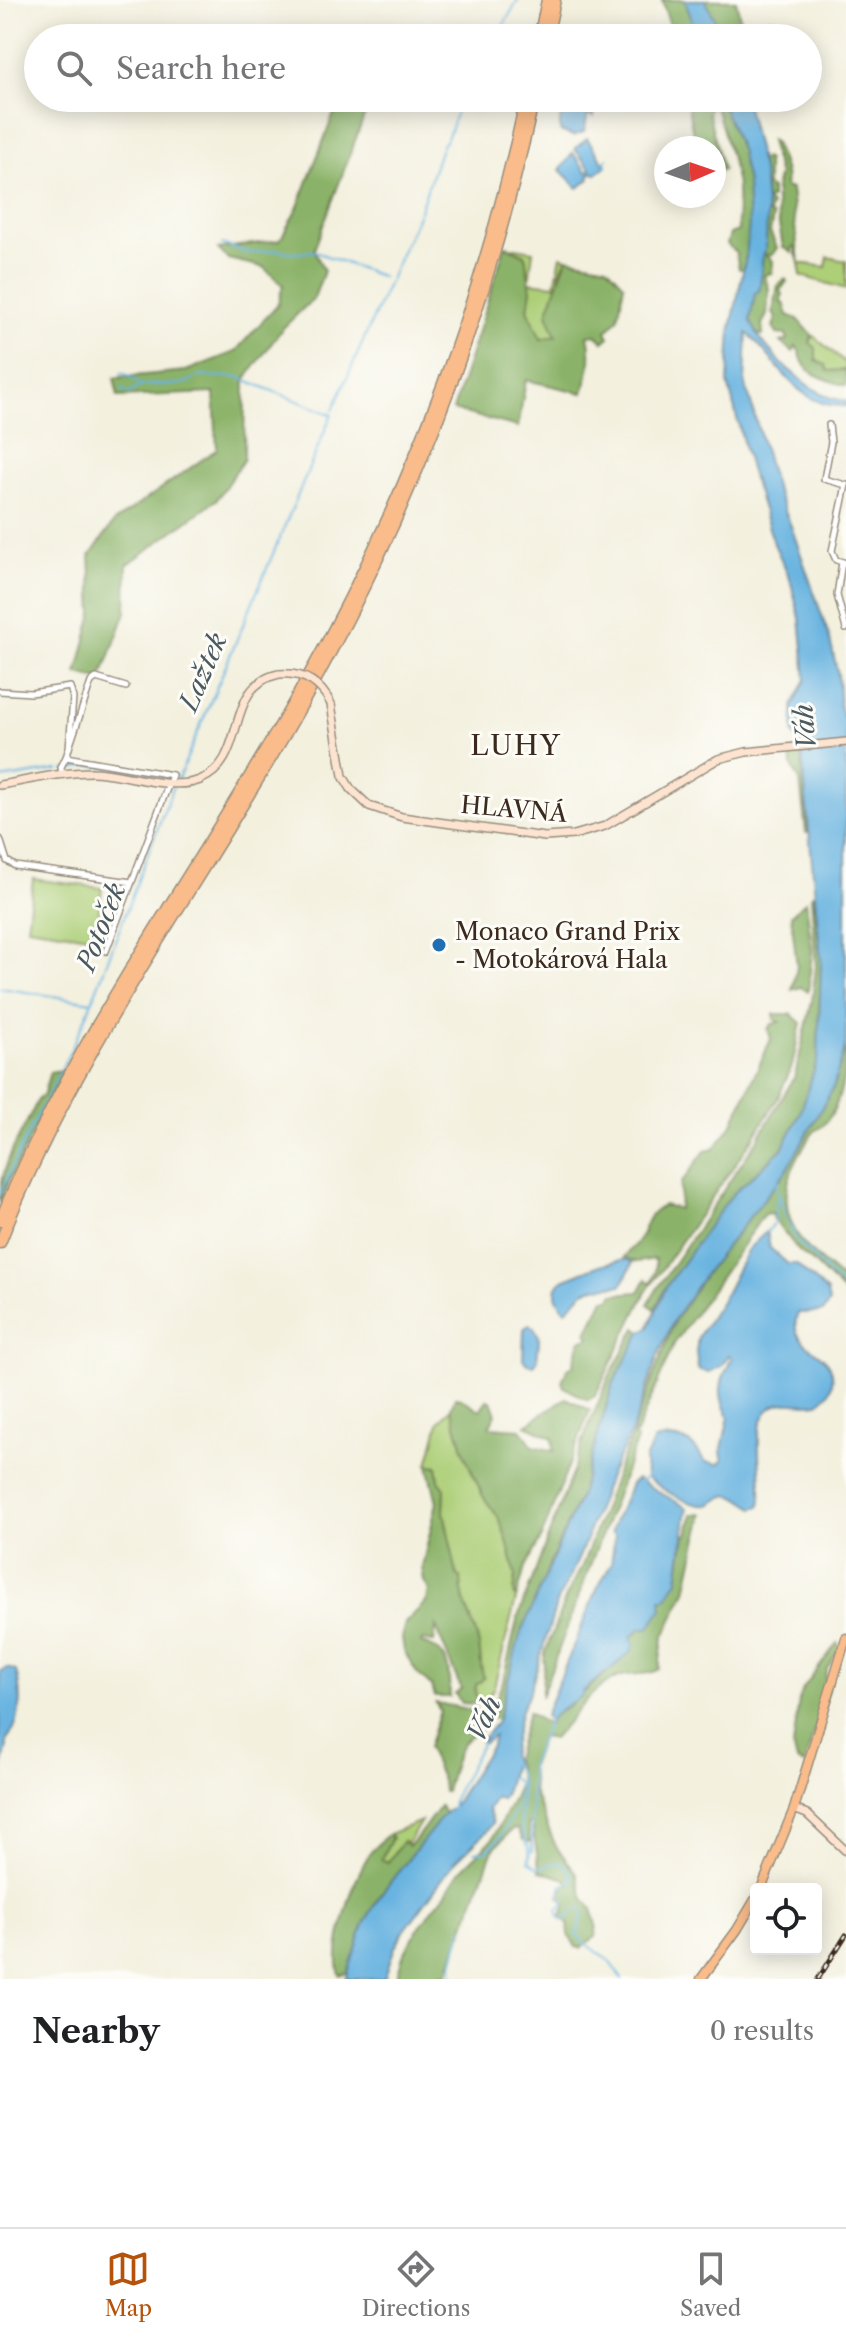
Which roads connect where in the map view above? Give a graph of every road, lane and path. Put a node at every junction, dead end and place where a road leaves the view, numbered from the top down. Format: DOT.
graph roads {
  1 [pos="547,0"];
  2 [pos="555,0"];
  3 [pos="542,24"];
  4 [pos="550,24"];
  5 [pos="523,112"];
  6 [pos="531,112"];
  7 [pos="829,425"];
  8 [pos="846,485"];
  9 [pos="844,562"];
  10 [pos="846,629"];
  11 [pos="126,687"];
  12 [pos="0,691"];
  13 [pos="846,742"];
  14 [pos="69,748"];
  15 [pos="66,757"];
  16 [pos="61,771"];
  17 [pos="172,781"];
  18 [pos="0,785"];
  19 [pos="0,841"];
  20 [pos="132,882"];
  21 [pos="106,951"];
  22 [pos="0,1221"];
  23 [pos="0,1243"];
  24 [pos="846,1638"];
  25 [pos="794,1809"];
  26 [pos="846,1851"];
  27 [pos="763,1883"];
  28 [pos="750,1908"];
  29 [pos="701,1979"];
  1 -- 3 [label="highway"];
  2 -- 4 [label="highway"];
  5 -- 22 [label="highway"];
  6 -- 23 [label="highway"];
  7 -- 8 [label="street"];
  8 -- 9 [label="street"];
  9 -- 10 [label="street"];
  11 -- 14 [label="street"];
  12 -- 14 [label="street"];
  13 -- 17 [label="street, HLAVNÁ, bridge"];
  14 -- 15 [label="street"];
  15 -- 16 [label="street"];
  15 -- 17 [label="street"];
  16 -- 17 [label="street"];
  16 -- 18 [label="street"];
  17 -- 20 [label="street"];
  19 -- 20 [label="street"];
  20 -- 21 [label="street"];
  24 -- 25 [label="main road"];
  25 -- 26 [label="street"];
  25 -- 27 [label="main road"];
  28 -- 29 [label="main road"];
}
